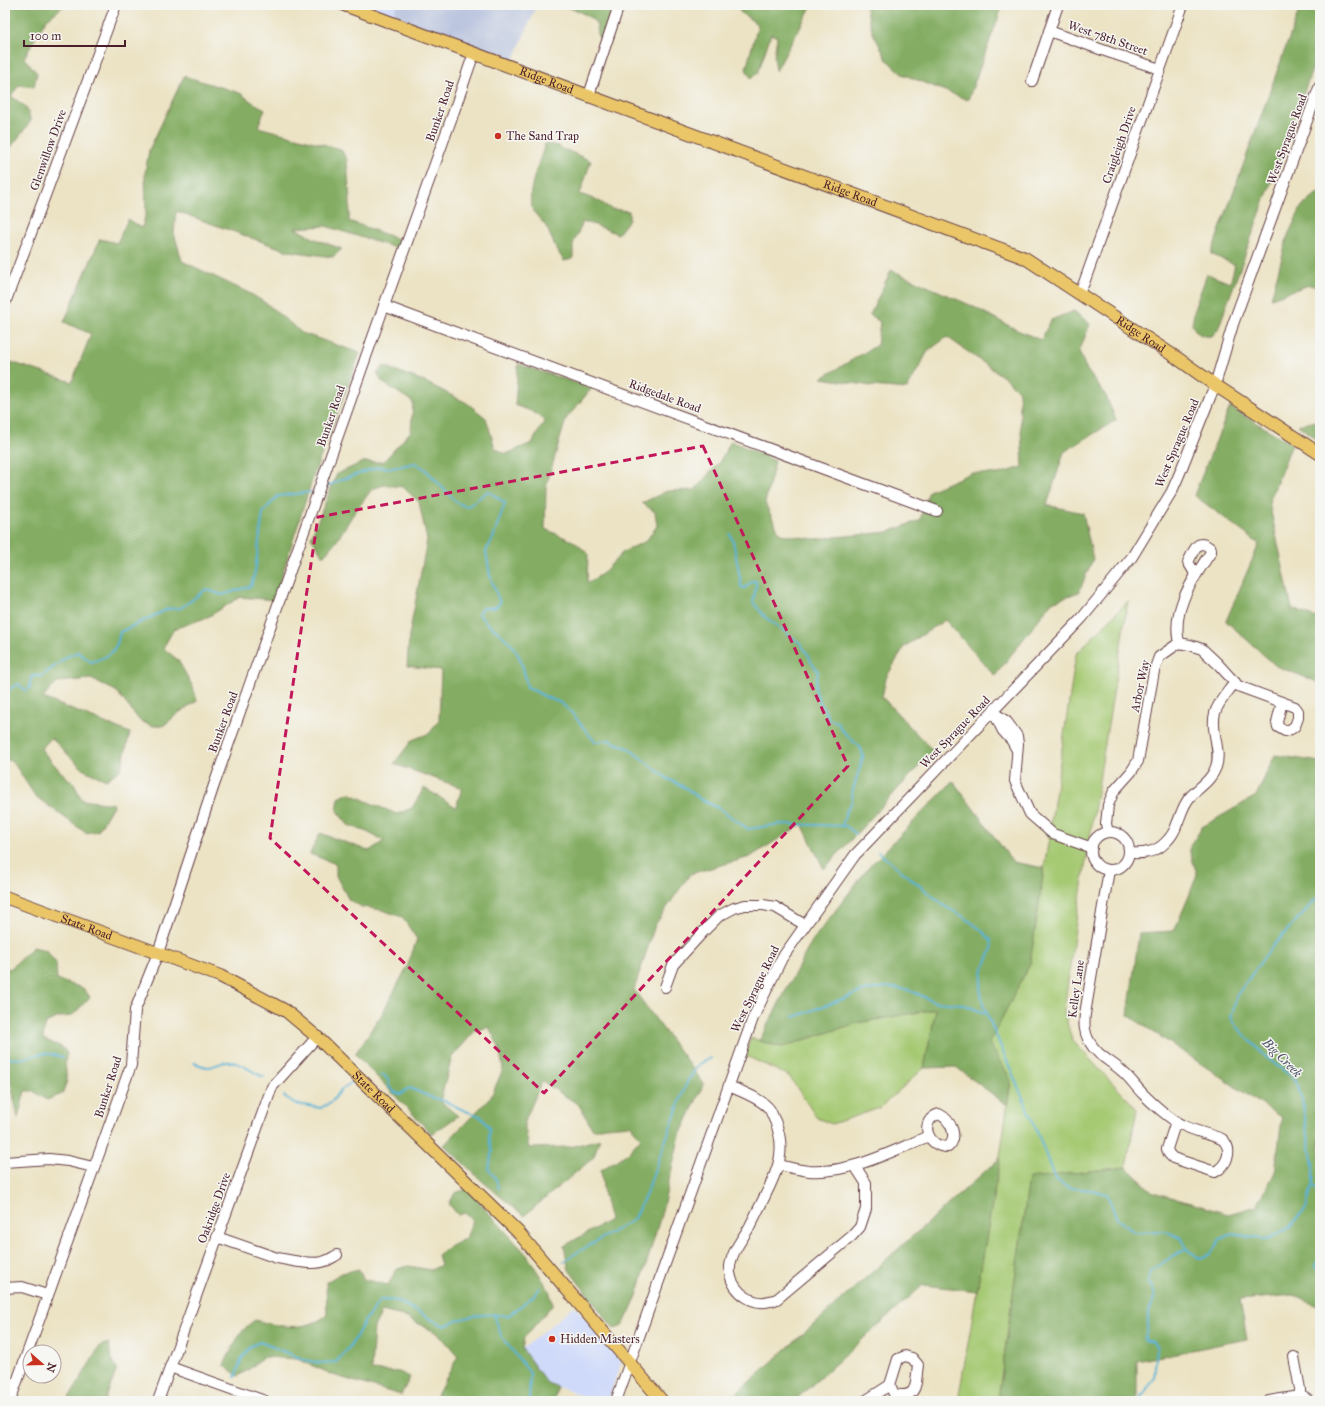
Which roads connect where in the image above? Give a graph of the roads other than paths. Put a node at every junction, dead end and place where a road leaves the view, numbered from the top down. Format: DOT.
graph roads {
  1 [pos="116,5"];
  2 [pos="344,5"];
  3 [pos="619,5"];
  4 [pos="1058,5"];
  5 [pos="1183,5"];
  6 [pos="1049,31"];
  7 [pos="474,53"];
  8 [pos="1160,69"];
  9 [pos="1032,81"];
  10 [pos="1320,85"];
  11 [pos="589,95"];
  12 [pos="1079,293"];
  13 [pos="5,303"];
  14 [pos="384,306"];
  15 [pos="1215,385"];
  16 [pos="1320,454"];
  17 [pos="937,511"];
  18 [pos="1196,574"];
  19 [pos="1179,643"];
  20 [pos="1235,682"];
  21 [pos="1282,702"];
  22 [pos="993,712"];
  23 [pos="1108,832"];
  24 [pos="1092,848"];
  25 [pos="1129,853"];
  26 [pos="1108,870"];
  27 [pos="5,897"];
  28 [pos="805,925"];
  29 [pos="158,953"];
  30 [pos="665,987"];
  31 [pos="317,1037"];
  32 [pos="728,1086"];
  33 [pos="1176,1121"];
  34 [pos="929,1136"];
  35 [pos="5,1162"];
  36 [pos="779,1165"];
  37 [pos="854,1166"];
  38 [pos="94,1168"];
  39 [pos="218,1234"];
  40 [pos="5,1288"];
  41 [pos="47,1295"];
  42 [pos="1294,1357"];
  43 [pos="629,1364"];
  44 [pos="170,1367"];
  45 [pos="890,1385"];
  46 [pos="1304,1398"];
  47 [pos="10,1401"];
  48 [pos="158,1401"];
  49 [pos="265,1401"];
  50 [pos="616,1401"];
  51 [pos="662,1401"];
  52 [pos="865,1401"];
  53 [pos="1269,1401"];
  1 -- 13 [label="street, Glenwillow Drive"];
  2 -- 7 [label="main road, Ridge Road"];
  3 -- 11 [label="street"];
  4 -- 6 [label="street"];
  5 -- 8 [label="street, Craigleigh Drive"];
  6 -- 8 [label="street, West 78th Street"];
  6 -- 9 [label="street"];
  7 -- 11 [label="main road, Ridge Road"];
  7 -- 14 [label="street, Bunker Road"];
  8 -- 12 [label="street, Craigleigh Drive"];
  10 -- 15 [label="street, West Sprague Road"];
  11 -- 12 [label="main road, Ridge Road"];
  12 -- 15 [label="main road, Ridge Road"];
  14 -- 17 [label="street, Ridgedale Road"];
  14 -- 29 [label="street, Bunker Road"];
  15 -- 16 [label="main road, Ridge Road"];
  15 -- 22 [label="street, West Sprague Road"];
  18 -- 19 [label="street"];
  19 -- 20 [label="street"];
  19 -- 23 [label="street, Arbor Way"];
  20 -- 21 [label="street"];
  20 -- 25 [label="street"];
  22 -- 24 [label="street"];
  22 -- 28 [label="street, West Sprague Road"];
  23 -- 24 [label="street"];
  23 -- 25 [label="street"];
  24 -- 26 [label="street"];
  25 -- 26 [label="street"];
  26 -- 33 [label="street, Kelley Lane"];
  27 -- 29 [label="main road, State Road"];
  28 -- 30 [label="street"];
  28 -- 32 [label="street, West Sprague Road"];
  29 -- 31 [label="main road, State Road"];
  29 -- 38 [label="street, Bunker Road"];
  31 -- 39 [label="street, Oakridge Drive"];
  31 -- 43 [label="main road, State Road"];
  32 -- 36 [label="street"];
  32 -- 43 [label="street, West Sprague Road"];
  33 -- 33 [label="street, Kelley Lane"];
  34 -- 37 [label="street"];
  35 -- 38 [label="street"];
  36 -- 37 [label="street"];
  36 -- 37 [label="street"];
  38 -- 41 [label="street, Bunker Road"];
  39 -- 39 [label="street"];
  39 -- 44 [label="street, Oakridge Drive"];
  40 -- 41 [label="street"];
  41 -- 47 [label="street, Bunker Road"];
  42 -- 46 [label="street"];
  43 -- 50 [label="street, West Sprague Road"];
  43 -- 51 [label="main road, State Road"];
  44 -- 48 [label="street, Oakridge Drive"];
  44 -- 49 [label="street"];
  45 -- 52 [label="street"];
  46 -- 53 [label="street"];
}
